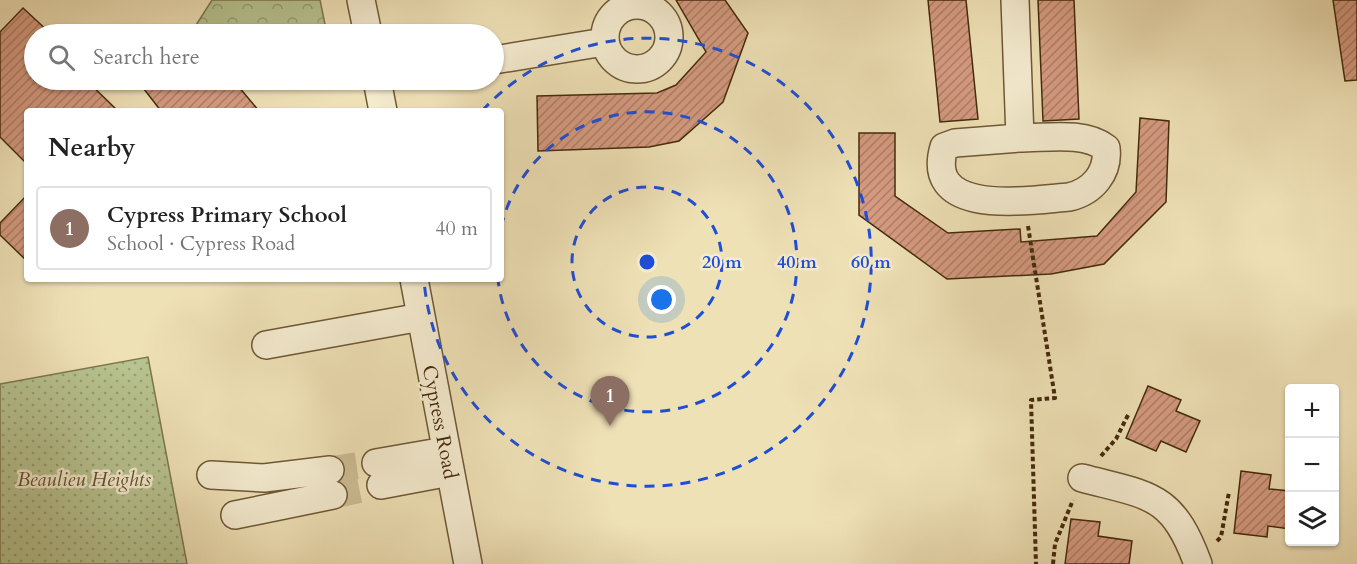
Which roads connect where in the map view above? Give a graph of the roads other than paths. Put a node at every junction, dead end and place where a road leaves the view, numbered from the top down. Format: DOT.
graph roads {
  1 [pos="361,0"];
  2 [pos="1015,0"];
  3 [pos="366,24"];
  4 [pos="604,42"];
  5 [pos="504,58"];
  6 [pos="379,90"];
  7 [pos="382,108"];
  8 [pos="1020,138"];
  9 [pos="415,282"];
  10 [pos="421,317"];
  11 [pos="266,345"];
  12 [pos="447,461"];
  13 [pos="378,474"];
  14 [pos="211,475"];
  15 [pos="1082,478"];
  16 [pos="235,515"];
  17 [pos="1198,563"];
  18 [pos="468,564"];
  1 -- 3 [label="street"];
  2 -- 8 [label="street"];
  4 -- 5 [label="street"];
  6 -- 7 [label="street"];
  8 -- 8 [label="street"];
  9 -- 10 [label="street, Cypress Road"];
  10 -- 11 [label="street"];
  10 -- 12 [label="street, Cypress Road"];
  12 -- 13 [label="street"];
  12 -- 18 [label="street, Cypress Road"];
  14 -- 16 [label="street"];
  15 -- 17 [label="street"];
}
